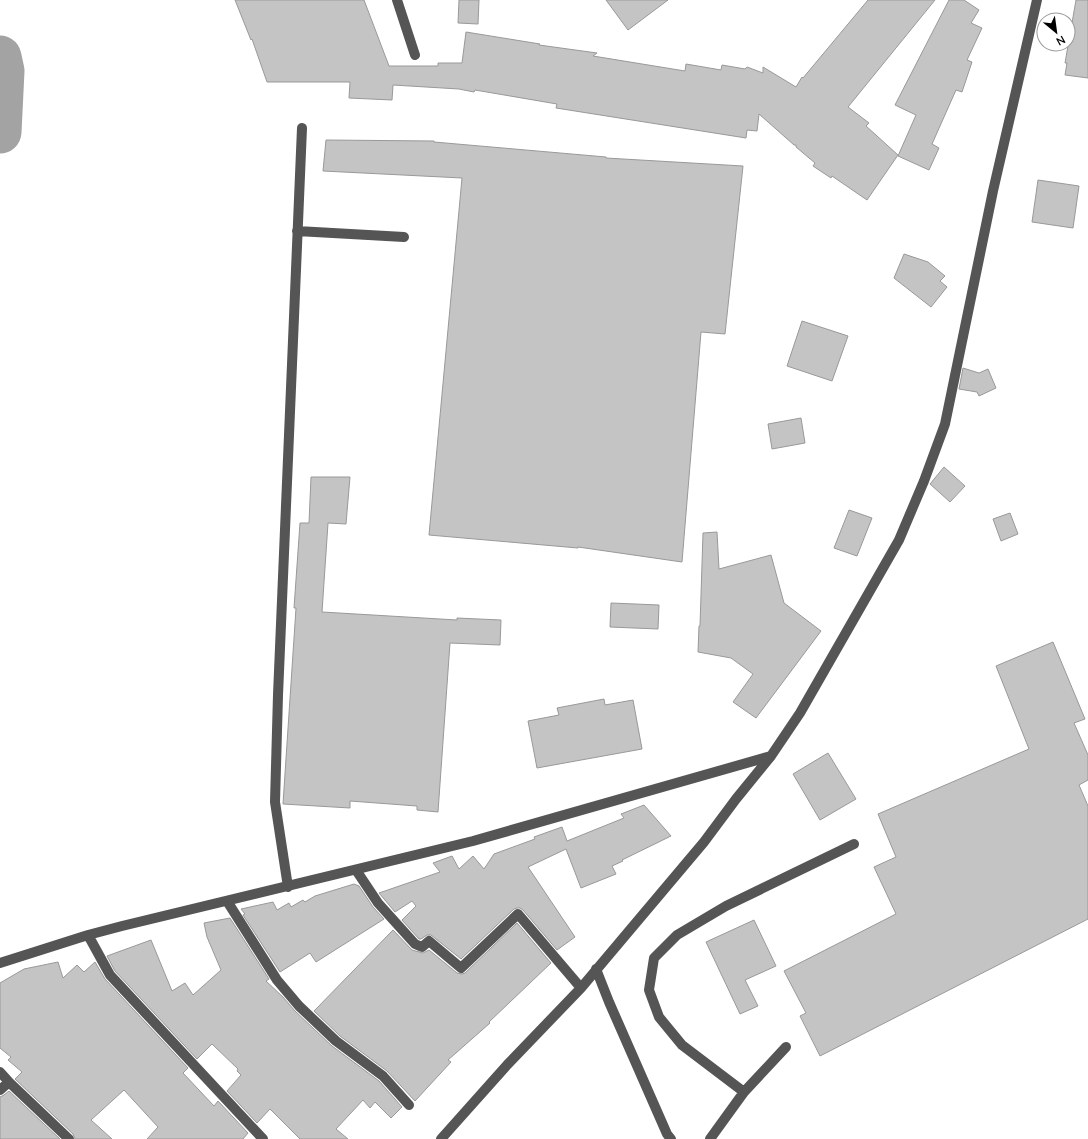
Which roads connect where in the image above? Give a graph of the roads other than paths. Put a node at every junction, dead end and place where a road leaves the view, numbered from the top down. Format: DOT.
graph roads {
  1 [pos="397,0"];
  2 [pos="1036,0"];
  3 [pos="415,55"];
  4 [pos="302,128"];
  5 [pos="297,231"];
  6 [pos="404,237"];
  7 [pos="771,756"];
  8 [pos="854,844"];
  9 [pos="356,870"];
  10 [pos="288,887"];
  11 [pos="228,901"];
  12 [pos="88,935"];
  13 [pos="0,962"];
  14 [pos="596,969"];
  15 [pos="581,988"];
  16 [pos="786,1047"];
  17 [pos="0,1072"];
  18 [pos="9,1082"];
  19 [pos="0,1090"];
  20 [pos="744,1092"];
  21 [pos="409,1105"];
  22 [pos="68,1139"];
  23 [pos="263,1139"];
  24 [pos="441,1139"];
  25 [pos="671,1139"];
  26 [pos="710,1139"];
  1 -- 3 [label="street"];
  2 -- 7 [label="street"];
  4 -- 5 [label="street"];
  5 -- 6 [label="street"];
  5 -- 10 [label="street"];
  7 -- 9 [label="street"];
  7 -- 14 [label="street"];
  8 -- 20 [label="street"];
  9 -- 10 [label="street"];
  9 -- 15 [label="street"];
  10 -- 11 [label="street"];
  11 -- 12 [label="street"];
  11 -- 21 [label="street"];
  12 -- 13 [label="street"];
  12 -- 23 [label="street"];
  14 -- 15 [label="street"];
  14 -- 25 [label="street"];
  15 -- 24 [label="street"];
  16 -- 20 [label="street"];
  17 -- 18 [label="street"];
  18 -- 19 [label="street"];
  18 -- 22 [label="street"];
  20 -- 26 [label="street"];
}
